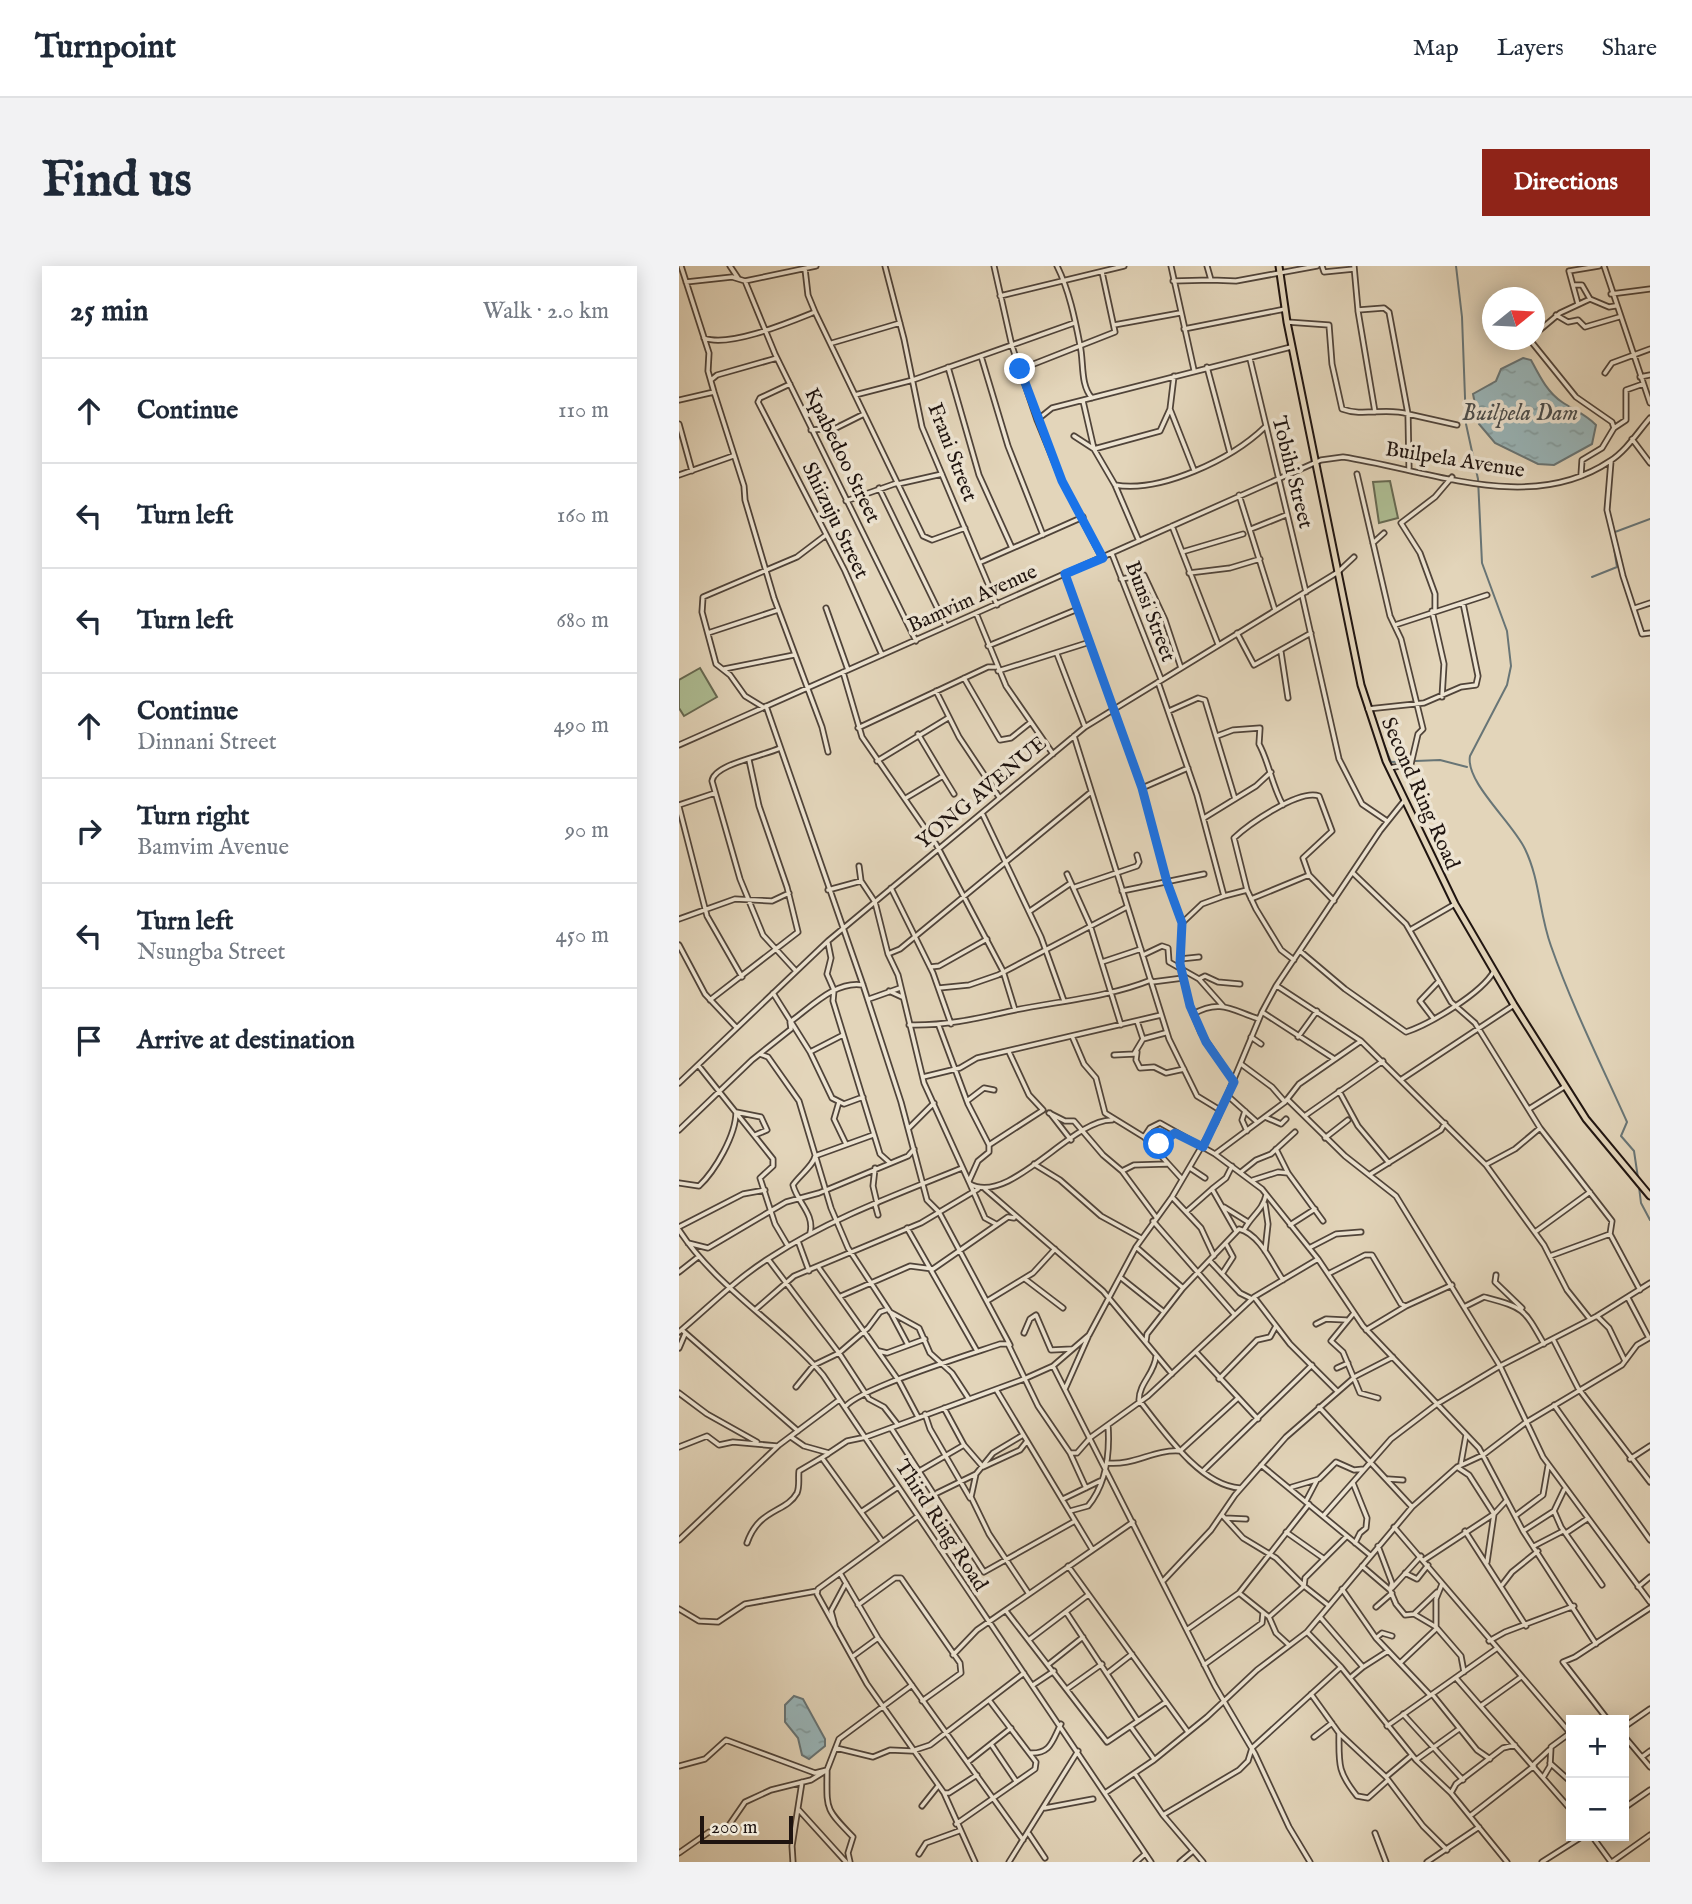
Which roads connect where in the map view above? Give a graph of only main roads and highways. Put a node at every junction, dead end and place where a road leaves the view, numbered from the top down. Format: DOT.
graph roads {
  1 [pos="1279,269"];
  2 [pos="1650,1195"];
  1 -- 2 [label="main road, Second Ring Road"];
}
